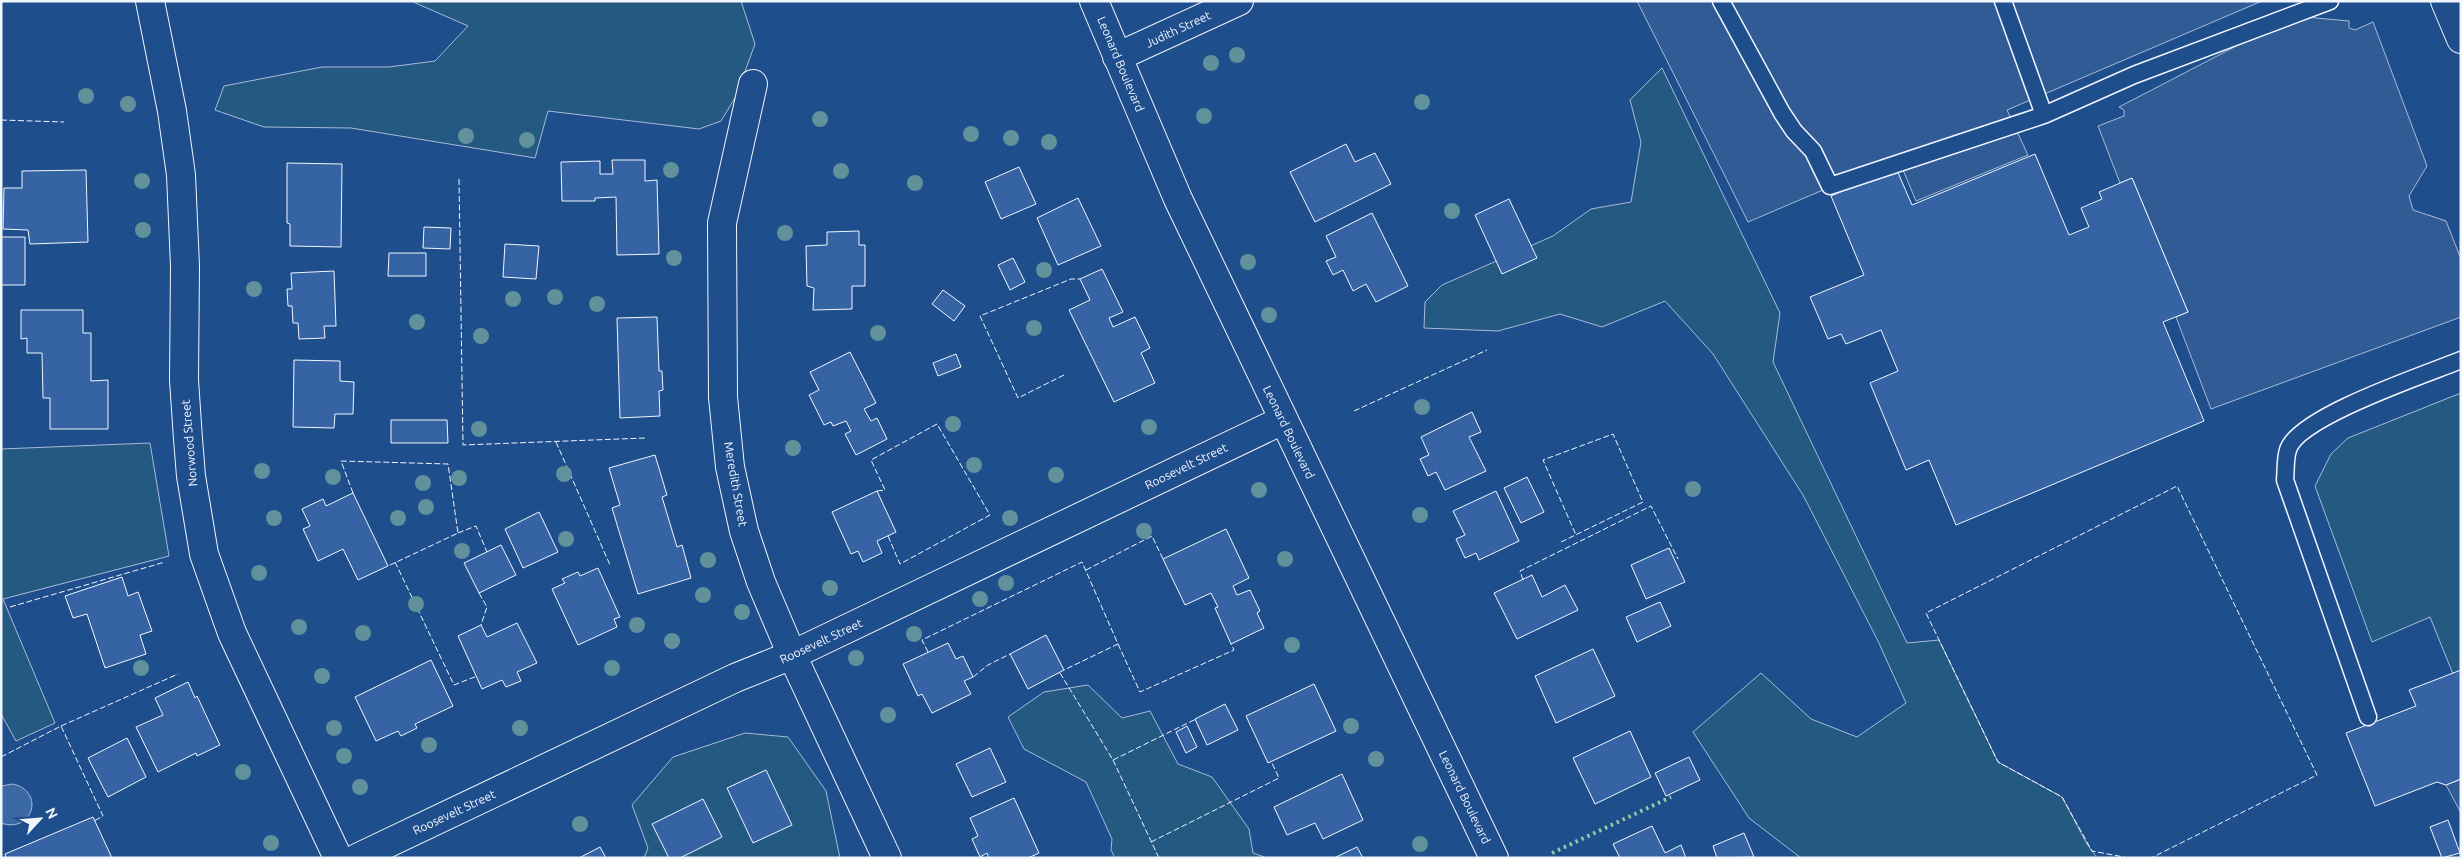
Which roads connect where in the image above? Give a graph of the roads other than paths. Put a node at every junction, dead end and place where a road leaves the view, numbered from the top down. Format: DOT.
graph roads {
  1 [pos="150,1"];
  2 [pos="1094,1"];
  3 [pos="1239,1"];
  4 [pos="1721,1"];
  5 [pos="2004,1"];
  6 [pos="2446,1"];
  7 [pos="2323,2"];
  8 [pos="2461,39"];
  9 [pos="1118,57"];
  10 [pos="752,84"];
  11 [pos="2044,115"];
  12 [pos="2461,360"];
  13 [pos="1283,420"];
  14 [pos="792,655"];
  15 [pos="2368,717"];
  16 [pos="338,858"];
  17 [pos="357,858"];
  18 [pos="887,858"];
  19 [pos="1494,858"];
  1 -- 16 [label="street, Norwood Street"];
  2 -- 9 [label="street, Leonard Boulevard"];
  3 -- 9 [label="street, Judith Street"];
  4 -- 11 [label="lane"];
  5 -- 11 [label="lane"];
  6 -- 8 [label="street"];
  7 -- 11 [label="lane"];
  9 -- 13 [label="street, Leonard Boulevard"];
  10 -- 14 [label="street, Meredith Street"];
  12 -- 15 [label="lane"];
  13 -- 14 [label="street, Roosevelt Street"];
  13 -- 19 [label="street, Leonard Boulevard"];
  14 -- 17 [label="street, Roosevelt Street"];
  14 -- 18 [label="street, Meredith Street"];
}
